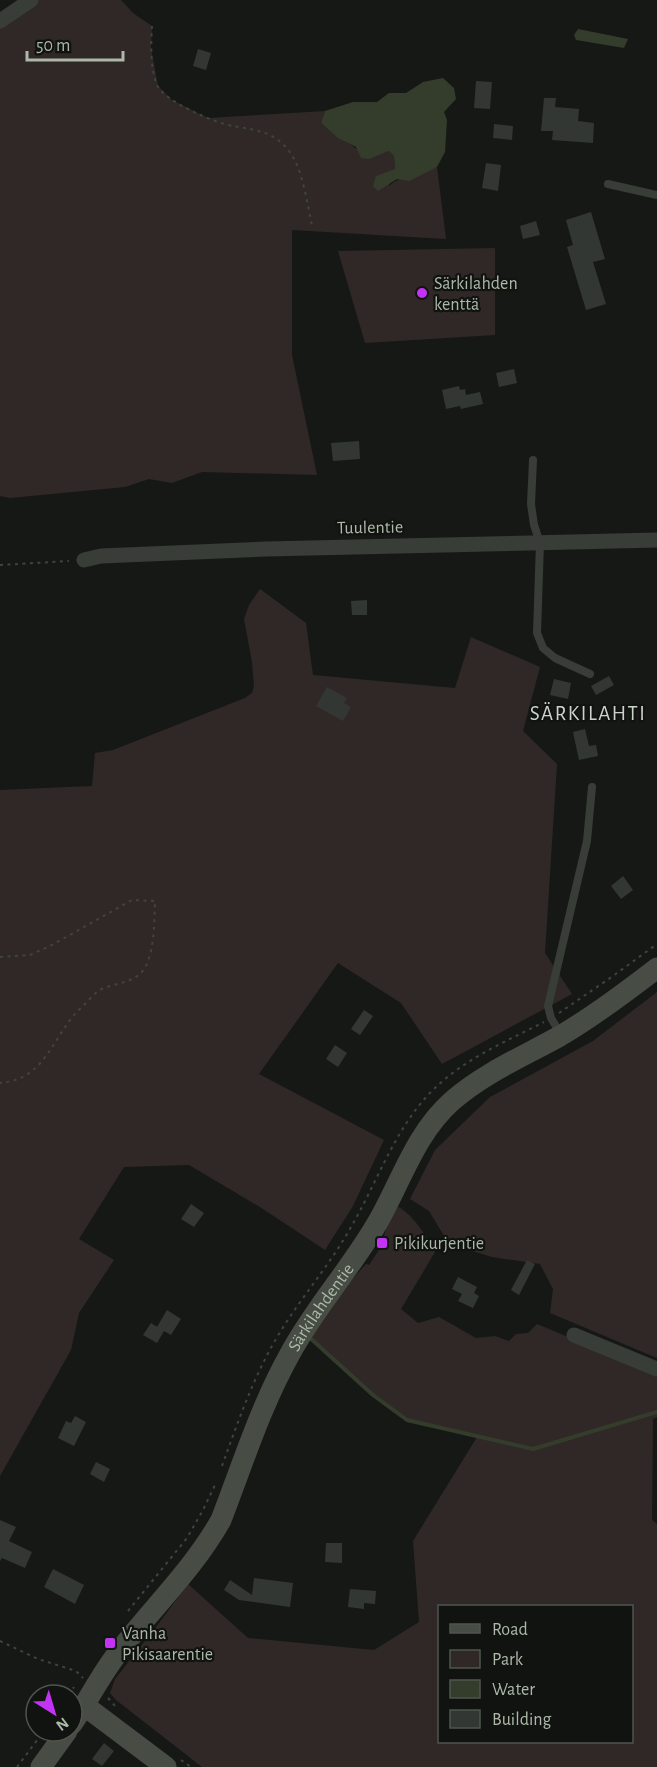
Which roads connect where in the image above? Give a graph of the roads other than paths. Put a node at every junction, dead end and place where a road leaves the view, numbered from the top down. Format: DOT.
graph roads {
  1 [pos="31,0"];
  2 [pos="0,21"];
  3 [pos="608,184"];
  4 [pos="657,195"];
  5 [pos="533,460"];
  6 [pos="657,540"];
  7 [pos="540,543"];
  8 [pos="84,560"];
  9 [pos="590,674"];
  10 [pos="592,787"];
  11 [pos="657,968"];
  12 [pos="561,1035"];
  13 [pos="574,1335"];
  14 [pos="657,1369"];
  15 [pos="85,1706"];
  16 [pos="58,1743"];
  17 [pos="41,1767"];
  18 [pos="166,1767"];
  1 -- 2 [label="street"];
  3 -- 4 [label="lane"];
  5 -- 7 [label="lane"];
  6 -- 7 [label="street, Tuulentie"];
  7 -- 8 [label="street, Tuulentie"];
  7 -- 9 [label="lane"];
  10 -- 12 [label="lane"];
  11 -- 12 [label="street, Särkilahdentie"];
  12 -- 15 [label="street, Särkilahdentie"];
  13 -- 14 [label="street"];
  15 -- 18 [label="street"];
  16 -- 17 [label="street"];
}
